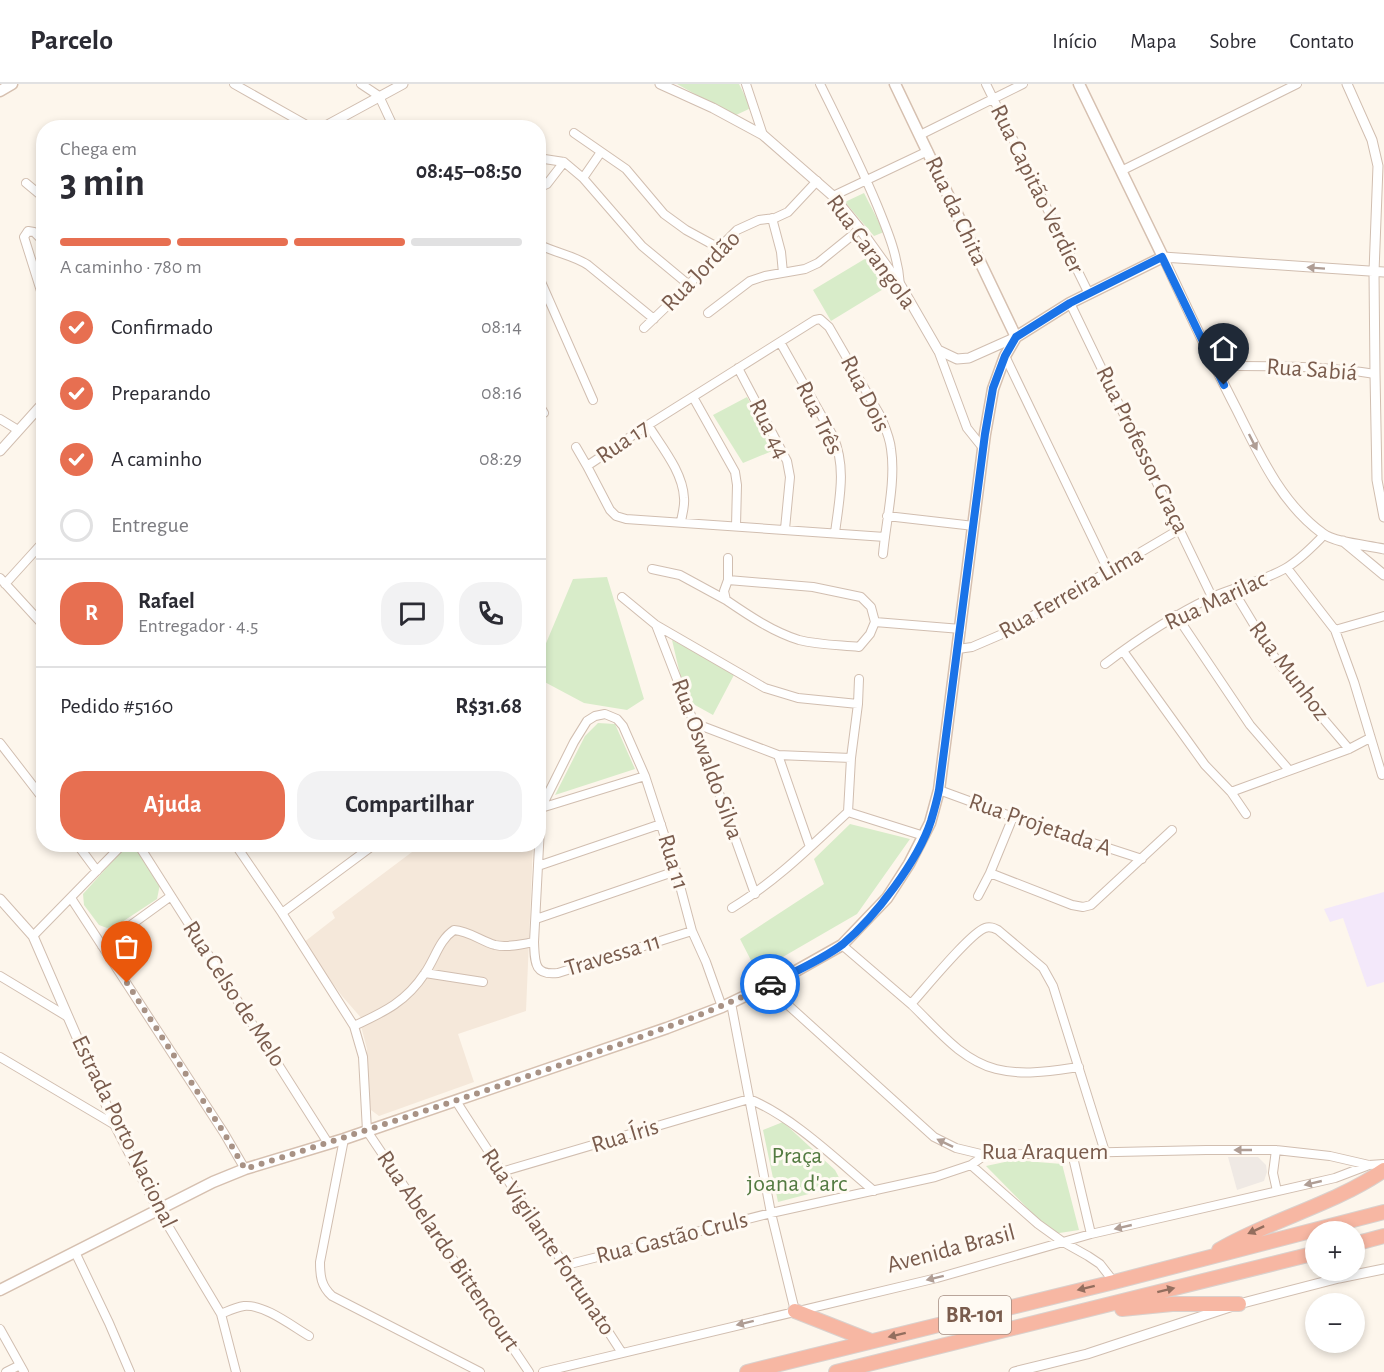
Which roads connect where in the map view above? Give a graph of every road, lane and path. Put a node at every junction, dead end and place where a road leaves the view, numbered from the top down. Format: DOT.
graph roads {
  1 [pos="12,84"];
  2 [pos="234,84"];
  3 [pos="361,84"];
  4 [pos="403,84"];
  5 [pos="660,84"];
  6 [pos="746,84"];
  7 [pos="820,84"];
  8 [pos="895,84"];
  9 [pos="986,84"];
  10 [pos="1023,84"];
  11 [pos="1079,84"];
  12 [pos="1298,84"];
  13 [pos="1347,84"];
  14 [pos="0,91"];
  15 [pos="379,96"];
  16 [pos="993,99"];
  17 [pos="298,120"];
  18 [pos="336,120"];
  19 [pos="390,120"];
  20 [pos="574,133"];
  21 [pos="763,135"];
  22 [pos="920,135"];
  23 [pos="928,151"];
  24 [pos="601,152"];
  25 [pos="546,159"];
  26 [pos="564,162"];
  27 [pos="1121,171"];
  28 [pos="583,178"];
  29 [pos="867,180"];
  30 [pos="817,181"];
  31 [pos="26,183"];
  32 [pos="546,184"];
  33 [pos="36,191"];
  34 [pos="833,196"];
  35 [pos="772,218"];
  36 [pos="860,229"];
  37 [pos="36,234"];
  38 [pos="546,248"];
  39 [pos="719,248"];
  40 [pos="1162,257"];
  41 [pos="36,272"];
  42 [pos="1379,272"];
  43 [pos="783,273"];
  44 [pos="689,285"];
  45 [pos="900,285"];
  46 [pos="546,293"];
  47 [pos="1089,294"];
  48 [pos="1070,303"];
  49 [pos="708,313"];
  50 [pos="654,319"];
  51 [pos="815,320"];
  52 [pos="644,328"];
  53 [pos="1016,337"];
  54 [pos="780,342"];
  55 [pos="938,350"];
  56 [pos="1005,356"];
  57 [pos="1214,366"];
  58 [pos="738,368"];
  59 [pos="1375,374"];
  60 [pos="693,397"];
  61 [pos="593,399"];
  62 [pos="36,411"];
  63 [pos="0,419"];
  64 [pos="648,425"];
  65 [pos="18,430"];
  66 [pos="576,447"];
  67 [pos="983,448"];
  68 [pos="0,451"];
  69 [pos="587,466"];
  70 [pos="887,516"];
  71 [pos="1384,516"];
  72 [pos="681,522"];
  73 [pos="736,526"];
  74 [pos="974,526"];
  75 [pos="785,529"];
  76 [pos="1180,529"];
  77 [pos="835,533"];
  78 [pos="1324,535"];
  79 [pos="885,537"];
  80 [pos="1341,540"];
  81 [pos="36,549"];
  82 [pos="1384,549"];
  83 [pos="883,554"];
  84 [pos="728,558"];
  85 [pos="1287,568"];
  86 [pos="652,569"];
  87 [pos="1108,570"];
  88 [pos="1384,575"];
  89 [pos="728,579"];
  90 [pos="3,581"];
  91 [pos="1233,591"];
  92 [pos="622,597"];
  93 [pos="1212,597"];
  94 [pos="726,600"];
  95 [pos="1176,615"];
  96 [pos="1384,616"];
  97 [pos="36,617"];
  98 [pos="875,622"];
  99 [pos="656,625"];
  100 [pos="961,629"];
  101 [pos="1335,630"];
  102 [pos="958,649"];
  103 [pos="1123,651"];
  104 [pos="1105,664"];
  105 [pos="860,679"];
  106 [pos="858,704"];
  107 [pos="617,719"];
  108 [pos="694,723"];
  109 [pos="1370,738"];
  110 [pos="0,743"];
  111 [pos="1349,749"];
  112 [pos="778,755"];
  113 [pos="851,758"];
  114 [pos="1289,770"];
  115 [pos="1382,775"];
  116 [pos="645,776"];
  117 [pos="36,790"];
  118 [pos="939,790"];
  119 [pos="1231,792"];
  120 [pos="546,799"];
  121 [pos="546,806"];
  122 [pos="848,812"];
  123 [pos="1246,814"];
  124 [pos="1013,817"];
  125 [pos="661,824"];
  126 [pos="1172,830"];
  127 [pos="924,836"];
  128 [pos="810,847"];
  129 [pos="83,852"];
  130 [pos="115,852"];
  131 [pos="143,852"];
  132 [pos="242,852"];
  133 [pos="364,852"];
  134 [pos="539,852"];
  135 [pos="1142,858"];
  136 [pos="538,866"];
  137 [pos="97,871"];
  138 [pos="676,871"];
  139 [pos="990,873"];
  140 [pos="755,894"];
  141 [pos="171,896"];
  142 [pos="978,896"];
  143 [pos="71,898"];
  144 [pos="0,899"];
  145 [pos="732,908"];
  146 [pos="282,913"];
  147 [pos="536,920"];
  148 [pos="692,931"];
  149 [pos="33,936"];
  150 [pos="534,942"];
  151 [pos="842,945"];
  152 [pos="102,946"];
  153 [pos="425,974"];
  154 [pos="0,976"];
  155 [pos="483,982"];
  156 [pos="767,986"];
  157 [pos="910,1004"];
  158 [pos="727,1005"];
  159 [pos="68,1017"];
  160 [pos="354,1026"];
  161 [pos="0,1057"];
  162 [pos="1079,1067"];
  163 [pos="749,1099"];
  164 [pos="456,1101"];
  165 [pos="115,1125"];
  166 [pos="367,1131"];
  167 [pos="344,1139"];
  168 [pos="328,1143"];
  169 [pos="1276,1150"];
  170 [pos="1105,1152"];
  171 [pos="1072,1153"];
  172 [pos="985,1155"];
  173 [pos="1384,1164"];
  174 [pos="971,1165"];
  175 [pos="1369,1165"];
  176 [pos="245,1169"];
  177 [pos="1384,1170"];
  178 [pos="501,1172"];
  179 [pos="874,1191"];
  180 [pos="1277,1191"];
  181 [pos="158,1209"];
  182 [pos="1384,1212"];
  183 [pos="771,1213"];
  184 [pos="1091,1234"];
  185 [pos="1384,1236"];
  186 [pos="1365,1241"];
  187 [pos="1062,1242"];
  188 [pos="75,1252"];
  189 [pos="1305,1256"];
  190 [pos="1204,1259"];
  191 [pos="566,1265"];
  192 [pos="1384,1269"];
  193 [pos="1114,1282"];
  194 [pos="0,1290"];
  195 [pos="1239,1304"];
  196 [pos="795,1311"];
  197 [pos="221,1314"];
  198 [pos="1069,1315"];
  199 [pos="0,1329"];
  200 [pos="309,1336"];
  201 [pos="871,1341"];
  202 [pos="622,1353"];
  203 [pos="888,1359"];
  204 [pos="22,1369"];
  205 [pos="6,1372"];
  206 [pos="130,1372"];
  207 [pos="236,1372"];
  208 [pos="480,1372"];
  209 [pos="529,1372"];
  210 [pos="543,1372"];
  211 [pos="747,1372"];
  212 [pos="836,1372"];
  213 [pos="858,1372"];
  214 [pos="1014,1372"];
  1 -- 14 [label="main road"];
  2 -- 17 [label="street"];
  3 -- 15 [label="street"];
  4 -- 15 [label="street"];
  5 -- 21 [label="street, Rua Carangola"];
  6 -- 21 [label="street"];
  7 -- 29 [label="street"];
  8 -- 22 [label="main road, Rua da Chita"];
  9 -- 16 [label="street, Rua Capitão Verdier"];
  10 -- 16 [label="street"];
  11 -- 27 [label="main road"];
  12 -- 27 [label="street"];
  13 -- 42 [label="street"];
  15 -- 18 [label="street"];
  15 -- 19 [label="street"];
  16 -- 22 [label="street"];
  16 -- 47 [label="street, Rua Capitão Verdier"];
  20 -- 24 [label="street"];
  21 -- 30 [label="street, Rua Carangola"];
  22 -- 23 [label="main road, Rua da Chita"];
  23 -- 29 [label="street"];
  23 -- 53 [label="main road, Rua da Chita"];
  24 -- 28 [label="street"];
  24 -- 39 [label="street"];
  25 -- 26 [label="street"];
  26 -- 28 [label="street"];
  26 -- 32 [label="street"];
  27 -- 40 [label="main road"];
  28 -- 44 [label="street"];
  29 -- 34 [label="street"];
  29 -- 45 [label="street"];
  30 -- 34 [label="street, Rua Carangola"];
  30 -- 35 [label="street, Rua Jordão"];
  31 -- 33 [label="street"];
  34 -- 36 [label="street, Rua Carangola"];
  35 -- 39 [label="street, Rua Jordão"];
  35 -- 43 [label="street"];
  36 -- 43 [label="street"];
  36 -- 45 [label="street, Rua Carangola"];
  37 -- 41 [label="street"];
  38 -- 50 [label="street"];
  39 -- 44 [label="street, Rua Jordão"];
  42 -- 40 [label="street, one-way"];
  40 -- 47 [label="main road"];
  40 -- 57 [label="street"];
  42 -- 59 [label="street"];
  43 -- 49 [label="street"];
  44 -- 50 [label="street, Rua Jordão"];
  45 -- 55 [label="street, Rua Carangola"];
  46 -- 61 [label="street"];
  47 -- 48 [label="main road"];
  48 -- 53 [label="main road"];
  48 -- 76 [label="street, Rua Professor Graça"];
  50 -- 52 [label="street, Rua Jordão"];
  51 -- 54 [label="street, Rua 17"];
  51 -- 70 [label="street, Rua Dois"];
  53 -- 55 [label="street"];
  53 -- 56 [label="main road"];
  54 -- 58 [label="street, Rua 17"];
  54 -- 77 [label="street, Rua Três"];
  55 -- 67 [label="street"];
  56 -- 67 [label="main road"];
  56 -- 87 [label="street"];
  57 -- 59 [label="street, Rua Sabiá"];
  57 -- 78 [label="street, one-way"];
  58 -- 60 [label="street, Rua 17"];
  58 -- 75 [label="street, Rua 44"];
  59 -- 71 [label="street"];
  60 -- 64 [label="street, Rua 17"];
  60 -- 73 [label="street"];
  62 -- 65 [label="street"];
  63 -- 65 [label="street"];
  64 -- 69 [label="street, Rua 17"];
  64 -- 72 [label="street"];
  65 -- 68 [label="street"];
  66 -- 69 [label="street"];
  67 -- 74 [label="main road"];
  69 -- 72 [label="street, Rua 17"];
  70 -- 74 [label="street"];
  70 -- 79 [label="street, Rua Dois"];
  72 -- 73 [label="street, Rua 17"];
  73 -- 75 [label="street, Rua 17"];
  74 -- 100 [label="main road"];
  75 -- 77 [label="street, Rua 17"];
  76 -- 87 [label="street, Rua Ferreira Lima"];
  76 -- 93 [label="street, Rua Professor Graça"];
  77 -- 79 [label="street, Rua 17"];
  78 -- 80 [label="street"];
  78 -- 85 [label="street, Rua Marilac"];
  79 -- 83 [label="street, Rua Dois"];
  80 -- 82 [label="street"];
  80 -- 88 [label="street"];
  81 -- 90 [label="street"];
  84 -- 89 [label="street"];
  85 -- 91 [label="street, Rua Marilac"];
  85 -- 101 [label="street"];
  86 -- 94 [label="street"];
  87 -- 102 [label="street, Rua Ferreira Lima"];
  89 -- 94 [label="street"];
  89 -- 98 [label="street"];
  90 -- 97 [label="street"];
  91 -- 93 [label="street, Rua Marilac"];
  91 -- 111 [label="street, Rua Munhoz"];
  92 -- 99 [label="street"];
  93 -- 95 [label="street, Rua Marilac"];
  94 -- 98 [label="street"];
  95 -- 103 [label="street, Rua Marilac"];
  95 -- 114 [label="street"];
  96 -- 101 [label="street"];
  98 -- 100 [label="street"];
  99 -- 106 [label="street"];
  99 -- 108 [label="street, Rua Oswaldo Silva"];
  100 -- 102 [label="main road"];
  101 -- 109 [label="street"];
  102 -- 118 [label="main road"];
  103 -- 104 [label="street, Rua Marilac"];
  103 -- 119 [label="street"];
  105 -- 106 [label="street"];
  106 -- 113 [label="street"];
  107 -- 116 [label="street, Rua 11"];
  107 -- 120 [label="street, Travessa 11"];
  108 -- 112 [label="street"];
  108 -- 140 [label="street, Rua Oswaldo Silva"];
  109 -- 111 [label="street"];
  109 -- 115 [label="street"];
  110 -- 117 [label="street"];
  111 -- 114 [label="street"];
  112 -- 113 [label="street"];
  112 -- 128 [label="street"];
  113 -- 122 [label="street"];
  114 -- 119 [label="street"];
  116 -- 121 [label="street"];
  116 -- 125 [label="street, Rua 11"];
  118 -- 124 [label="street, Rua Projetada A"];
  118 -- 127 [label="main road"];
  119 -- 123 [label="street"];
  122 -- 127 [label="street"];
  122 -- 128 [label="street"];
  124 -- 135 [label="street, Rua Projetada A"];
  124 -- 139 [label="street"];
  125 -- 136 [label="street"];
  125 -- 138 [label="street, Rua 11"];
  126 -- 135 [label="street"];
  127 -- 151 [label="main road"];
  128 -- 140 [label="street"];
  129 -- 137 [label="street"];
  130 -- 137 [label="street"];
  131 -- 141 [label="street, Rua Celso de Melo"];
  132 -- 146 [label="street"];
  133 -- 146 [label="street"];
  134 -- 136 [label="street, Travessa 11"];
  135 -- 139 [label="street"];
  136 -- 147 [label="street, Travessa 11"];
  137 -- 143 [label="street"];
  138 -- 147 [label="street"];
  138 -- 148 [label="street, Rua 11"];
  139 -- 142 [label="street"];
  140 -- 145 [label="street"];
  141 -- 152 [label="street"];
  141 -- 168 [label="street, Rua Celso de Melo"];
  143 -- 149 [label="street"];
  143 -- 152 [label="street"];
  144 -- 149 [label="street, Estrada Porto Nacional"];
  146 -- 160 [label="street"];
  147 -- 150 [label="street, Travessa 11"];
  148 -- 150 [label="street, Travessa 11"];
  148 -- 158 [label="street, Rua 11"];
  149 -- 159 [label="street, Estrada Porto Nacional"];
  150 -- 153 [label="street"];
  151 -- 156 [label="main road"];
  151 -- 157 [label="street"];
  152 -- 176 [label="street"];
  153 -- 155 [label="street"];
  153 -- 160 [label="street"];
  154 -- 159 [label="street"];
  156 -- 158 [label="main road"];
  172 -- 156 [label="street, Rua Araquem, one-way"];
  157 -- 162 [label="street"];
  157 -- 162 [label="street"];
  158 -- 163 [label="street, Rua 11"];
  158 -- 164 [label="main road"];
  159 -- 165 [label="street, Estrada Porto Nacional"];
  160 -- 166 [label="street"];
  161 -- 165 [label="street"];
  162 -- 170 [label="street"];
  163 -- 178 [label="street, Rua Íris"];
  163 -- 179 [label="street"];
  163 -- 183 [label="street, Rua 11"];
  164 -- 166 [label="main road"];
  164 -- 178 [label="street, Rua Vigilante Fortunato"];
  165 -- 181 [label="street, Estrada Porto Nacional"];
  166 -- 167 [label="main road"];
  166 -- 209 [label="street, Rua Abelardo Bittencourt"];
  167 -- 168 [label="main road"];
  167 -- 208 [label="street"];
  168 -- 176 [label="main road"];
  169 -- 170 [label="street, Rua Araquem, one-way"];
  169 -- 175 [label="street, Rua Araquem"];
  169 -- 180 [label="street"];
  170 -- 171 [label="street, Rua Araquem"];
  171 -- 172 [label="street, Rua Araquem"];
  171 -- 184 [label="street"];
  172 -- 174 [label="street, Rua Gastão Cruls"];
  173 -- 175 [label="street, Rua Araquem"];
  174 -- 179 [label="street, Rua Gastão Cruls"];
  174 -- 187 [label="street"];
  175 -- 180 [label="street, Avenida Brasil, one-way"];
  176 -- 181 [label="main road"];
  177 -- 190 [label="highway, one-way"];
  178 -- 191 [label="street, Rua Vigilante Fortunato"];
  179 -- 183 [label="street, Rua Gastão Cruls"];
  180 -- 184 [label="street, Avenida Brasil, one-way"];
  181 -- 188 [label="main road"];
  181 -- 197 [label="street, Estrada Porto Nacional"];
  182 -- 190 [label="highway, BR-101"];
  183 -- 191 [label="street, Rua Gastão Cruls"];
  183 -- 196 [label="street, Rua 11"];
  184 -- 187 [label="street, Avenida Brasil"];
  185 -- 186 [label="highway"];
  187 -- 193 [label="street"];
  187 -- 196 [label="street, Avenida Brasil, one-way"];
  188 -- 194 [label="main road"];
  188 -- 206 [label="street"];
  198 -- 189 [label="highway, BR-101, one-way"];
  190 -- 193 [label="highway, BR-101"];
  191 -- 202 [label="street, Rua Vigilante Fortunato"];
  192 -- 195 [label="street"];
  193 -- 201 [label="highway, BR-101, one-way"];
  195 -- 198 [label="highway"];
  195 -- 214 [label="street"];
  196 -- 201 [label="highway"];
  196 -- 202 [label="street, Avenida Brasil, one-way"];
  197 -- 200 [label="street"];
  197 -- 207 [label="street, Estrada Porto Nacional"];
  198 -- 203 [label="highway, BR-101"];
  199 -- 204 [label="street"];
  201 -- 211 [label="highway, BR-101"];
  202 -- 210 [label="street, Avenida Brasil"];
  203 -- 212 [label="highway, BR-101"];
  203 -- 213 [label="highway"];
  204 -- 205 [label="street"];
}
